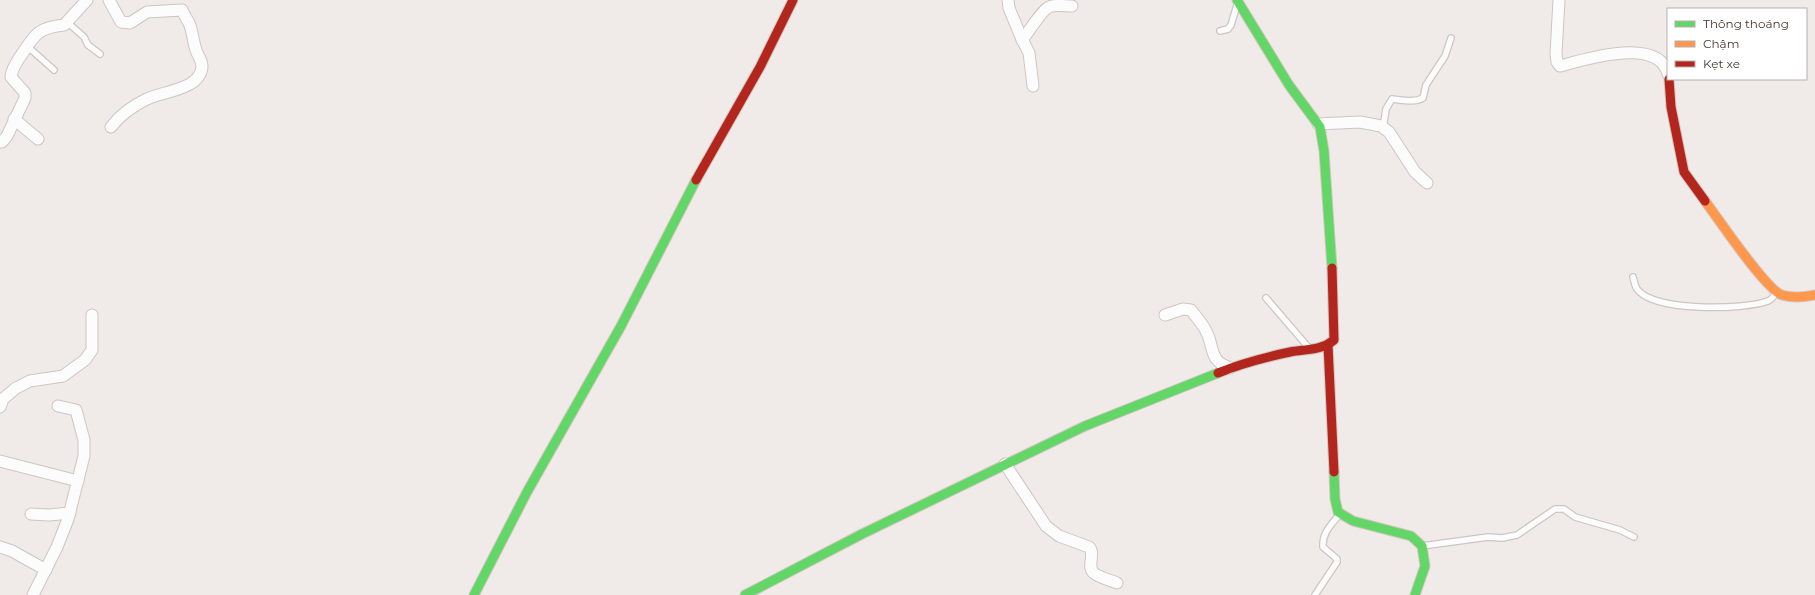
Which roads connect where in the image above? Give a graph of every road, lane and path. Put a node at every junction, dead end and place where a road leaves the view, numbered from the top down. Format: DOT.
graph roads {
  1 [pos="87,0"];
  2 [pos="109,0"];
  3 [pos="793,0"];
  4 [pos="1008,0"];
  5 [pos="1559,0"];
  6 [pos="1238,1"];
  7 [pos="1072,6"];
  8 [pos="67,22"];
  9 [pos="1220,31"];
  10 [pos="1451,38"];
  11 [pos="1022,40"];
  12 [pos="27,46"];
  13 [pos="100,54"];
  14 [pos="54,70"];
  15 [pos="1667,70"];
  16 [pos="1669,80"];
  17 [pos="1032,86"];
  18 [pos="14,119"];
  19 [pos="1318,124"];
  20 [pos="1381,126"];
  21 [pos="111,127"];
  22 [pos="38,139"];
  23 [pos="0,142"];
  24 [pos="1427,182"];
  25 [pos="1633,278"];
  26 [pos="1777,292"];
  27 [pos="1815,295"];
  28 [pos="1266,298"];
  29 [pos="92,315"];
  30 [pos="1165,315"];
  31 [pos="1328,345"];
  32 [pos="1310,349"];
  33 [pos="1230,368"];
  34 [pos="1,402"];
  35 [pos="58,406"];
  36 [pos="0,461"];
  37 [pos="1005,464"];
  38 [pos="78,481"];
  39 [pos="70,513"];
  40 [pos="1340,513"];
  41 [pos="31,514"];
  42 [pos="1634,537"];
  43 [pos="0,546"];
  44 [pos="1422,546"];
  45 [pos="46,570"];
  46 [pos="1117,584"];
  47 [pos="33,595"];
  48 [pos="474,595"];
  49 [pos="745,595"];
  50 [pos="1316,595"];
  51 [pos="1415,595"];
  1 -- 8 [label="street"];
  2 -- 21 [label="street"];
  3 -- 48 [label="street"];
  4 -- 11 [label="street"];
  5 -- 15 [label="street"];
  6 -- 9 [label="lane"];
  6 -- 19 [label="street"];
  7 -- 11 [label="street"];
  8 -- 12 [label="street"];
  8 -- 13 [label="lane"];
  10 -- 20 [label="lane"];
  11 -- 17 [label="street"];
  12 -- 14 [label="lane"];
  12 -- 18 [label="street"];
  16 -- 26 [label="street"];
  18 -- 22 [label="street"];
  18 -- 23 [label="street"];
  19 -- 20 [label="street"];
  19 -- 31 [label="street"];
  20 -- 24 [label="street"];
  25 -- 26 [label="lane"];
  26 -- 27 [label="street"];
  28 -- 32 [label="lane"];
  29 -- 34 [label="street"];
  30 -- 33 [label="street"];
  31 -- 32 [label="street"];
  31 -- 40 [label="street"];
  32 -- 33 [label="street"];
  33 -- 37 [label="street"];
  35 -- 38 [label="street"];
  36 -- 38 [label="street"];
  37 -- 46 [label="street"];
  37 -- 49 [label="street"];
  38 -- 39 [label="street"];
  39 -- 41 [label="street"];
  39 -- 45 [label="street"];
  40 -- 44 [label="street"];
  40 -- 50 [label="lane"];
  42 -- 44 [label="lane"];
  43 -- 45 [label="street"];
  44 -- 51 [label="street"];
  45 -- 47 [label="street"];
}
